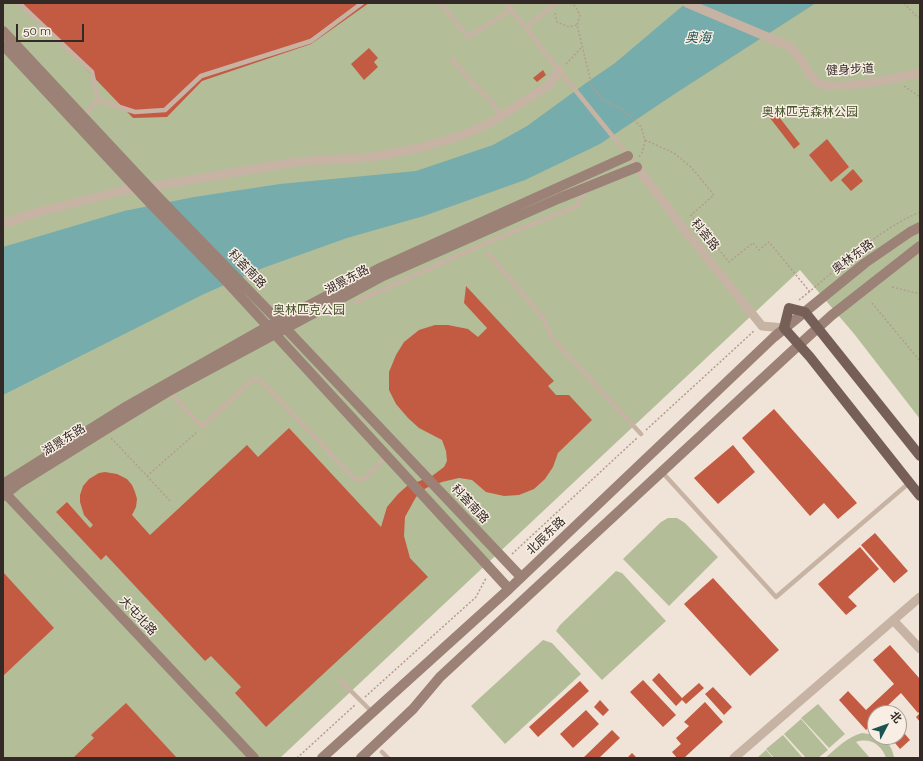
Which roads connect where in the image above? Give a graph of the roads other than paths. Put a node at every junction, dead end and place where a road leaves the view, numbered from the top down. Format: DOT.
graph roads {
  1 [pos="19,3"];
  2 [pos="362,3"];
  3 [pos="440,3"];
  4 [pos="506,3"];
  5 [pos="556,3"];
  6 [pos="687,3"];
  7 [pos="511,10"];
  8 [pos="526,28"];
  9 [pos="3,31"];
  10 [pos="3,45"];
  11 [pos="452,59"];
  12 [pos="559,70"];
  13 [pos="920,73"];
  14 [pos="98,100"];
  15 [pos="83,116"];
  16 [pos="501,116"];
  17 [pos="633,162"];
  18 [pos="595,170"];
  19 [pos="600,182"];
  20 [pos="149,187"];
  21 [pos="587,187"];
  22 [pos="136,188"];
  23 [pos="3,224"];
  24 [pos="920,227"];
  25 [pos="920,246"];
  26 [pos="488,252"];
  27 [pos="356,302"];
  28 [pos="804,312"];
  29 [pos="282,325"];
  30 [pos="784,328"];
  31 [pos="818,328"];
  32 [pos="270,331"];
  33 [pos="799,345"];
  34 [pos="169,391"];
  35 [pos="641,434"];
  36 [pos="387,456"];
  37 [pos="920,456"];
  38 [pos="662,472"];
  39 [pos="909,483"];
  40 [pos="4,491"];
  41 [pos="920,496"];
  42 [pos="521,577"];
  43 [pos="509,589"];
  44 [pos="920,597"];
  45 [pos="893,620"];
  46 [pos="920,649"];
  47 [pos="340,680"];
  48 [pos="372,712"];
  49 [pos="382,752"];
  50 [pos="254,758"];
  51 [pos="322,758"];
  52 [pos="361,758"];
  53 [pos="388,758"];
  54 [pos="734,758"];
  1 -- 14 [label="lane"];
  2 -- 14 [label="lane"];
  3 -- 7 [label="lane"];
  4 -- 7 [label="lane, 科荟路"];
  5 -- 8 [label="lane"];
  6 -- 13 [label="street, 健身步道"];
  7 -- 8 [label="lane, 科荟路"];
  8 -- 12 [label="lane, 科荟路"];
  9 -- 15 [label="street, 科荟南路"];
  10 -- 22 [label="street, 科荟南路"];
  11 -- 16 [label="lane"];
  12 -- 16 [label="street"];
  12 -- 17 [label="lane, 科荟路"];
  14 -- 15 [label="lane"];
  15 -- 20 [label="street, 科荟南路"];
  16 -- 20 [label="street"];
  17 -- 18 [label="street, 湖景东路"];
  17 -- 19 [label="street, 湖景东路"];
  17 -- 30 [label="street, 科荟路"];
  18 -- 19 [label="street"];
  18 -- 29 [label="street, 湖景东路"];
  19 -- 21 [label="street, 湖景东路"];
  20 -- 22 [label="street"];
  20 -- 29 [label="street, 科荟南路"];
  21 -- 27 [label="lane"];
  21 -- 29 [label="street, 湖景东路"];
  22 -- 23 [label="street"];
  22 -- 32 [label="street, 科荟南路"];
  24 -- 28 [label="street, 奥林东路"];
  25 -- 31 [label="street"];
  26 -- 35 [label="lane"];
  28 -- 30 [label="street, 奥林东路"];
  28 -- 30 [label="main road"];
  28 -- 31 [label="main road"];
  29 -- 32 [label="street, 湖景东路"];
  29 -- 42 [label="street, 科荟南路"];
  30 -- 33 [label="main road"];
  30 -- 42 [label="street, 北辰东路"];
  31 -- 33 [label="street"];
  31 -- 37 [label="main road"];
  32 -- 34 [label="street, 湖景东路"];
  32 -- 36 [label="street, 科荟南路"];
  32 -- 40 [label="street, 湖景东路"];
  33 -- 38 [label="street"];
  33 -- 39 [label="main road"];
  34 -- 36 [label="lane"];
  34 -- 40 [label="street, 湖景东路"];
  36 -- 43 [label="street, 科荟南路"];
  38 -- 39 [label="lane"];
  38 -- 52 [label="street"];
  39 -- 41 [label="main road"];
  40 -- 50 [label="street, 大屯北路"];
  42 -- 43 [label="street, 北辰东路"];
  43 -- 48 [label="street, 北辰东路"];
  44 -- 45 [label="street"];
  45 -- 46 [label="street"];
  45 -- 54 [label="street"];
  47 -- 48 [label="lane"];
  48 -- 51 [label="street, 北辰东路"];
  49 -- 53 [label="lane"];
}
